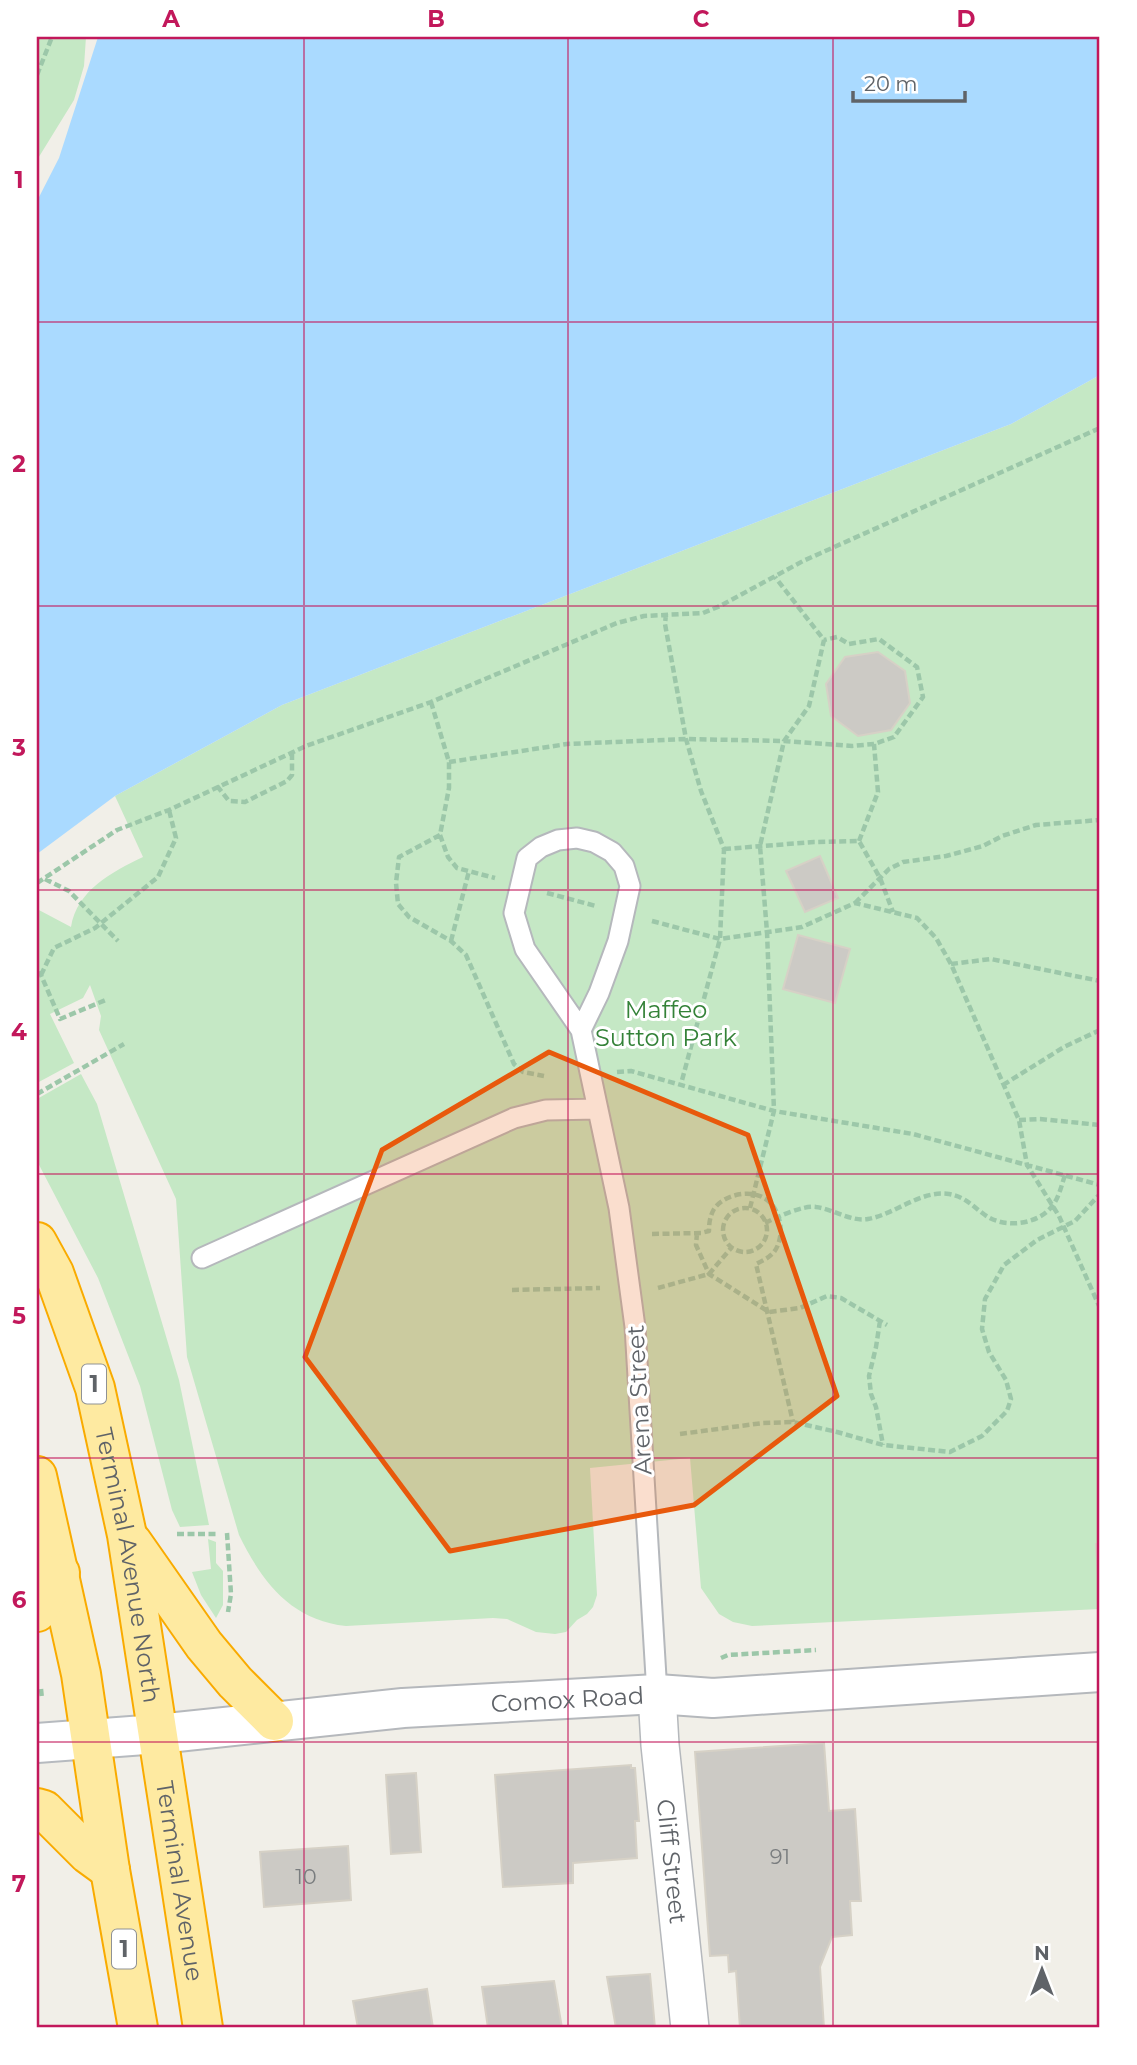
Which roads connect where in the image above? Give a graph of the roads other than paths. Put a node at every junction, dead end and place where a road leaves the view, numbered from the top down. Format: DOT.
graph roads {
  1 [pos="581,1030"];
  2 [pos="598,1109"];
  3 [pos="37,1242"];
  4 [pos="202,1258"];
  5 [pos="37,1476"];
  6 [pos="127,1535"];
  7 [pos="60,1573"];
  8 [pos="37,1612"];
  9 [pos="1100,1672"];
  10 [pos="657,1694"];
  11 [pos="274,1721"];
  12 [pos="158,1734"];
  13 [pos="90,1739"];
  14 [pos="37,1743"];
  15 [pos="37,1808"];
  16 [pos="110,1870"];
  17 [pos="138,2028"];
  18 [pos="204,2028"];
  19 [pos="690,2028"];
  1 -- 1 [label="lane"];
  1 -- 2 [label="lane, Arena Street"];
  2 -- 4 [label="lane"];
  2 -- 10 [label="lane, Arena Street"];
  3 -- 6 [label="highway, Terminal Avenue North / 1"];
  5 -- 7 [label="highway, 1"];
  6 -- 11 [label="highway"];
  6 -- 12 [label="highway, Terminal Avenue North / 1"];
  7 -- 8 [label="highway"];
  7 -- 13 [label="highway, 1"];
  9 -- 10 [label="street, Comox Road"];
  10 -- 11 [label="street, Comox Road"];
  10 -- 19 [label="street, Cliff Street"];
  11 -- 12 [label="street, Comox Road"];
  12 -- 13 [label="street, Comox Road"];
  12 -- 18 [label="highway, Terminal Avenue / 1"];
  13 -- 14 [label="street, Comox Road"];
  13 -- 16 [label="highway, 1"];
  15 -- 16 [label="highway"];
  16 -- 17 [label="highway, 1"];
}
